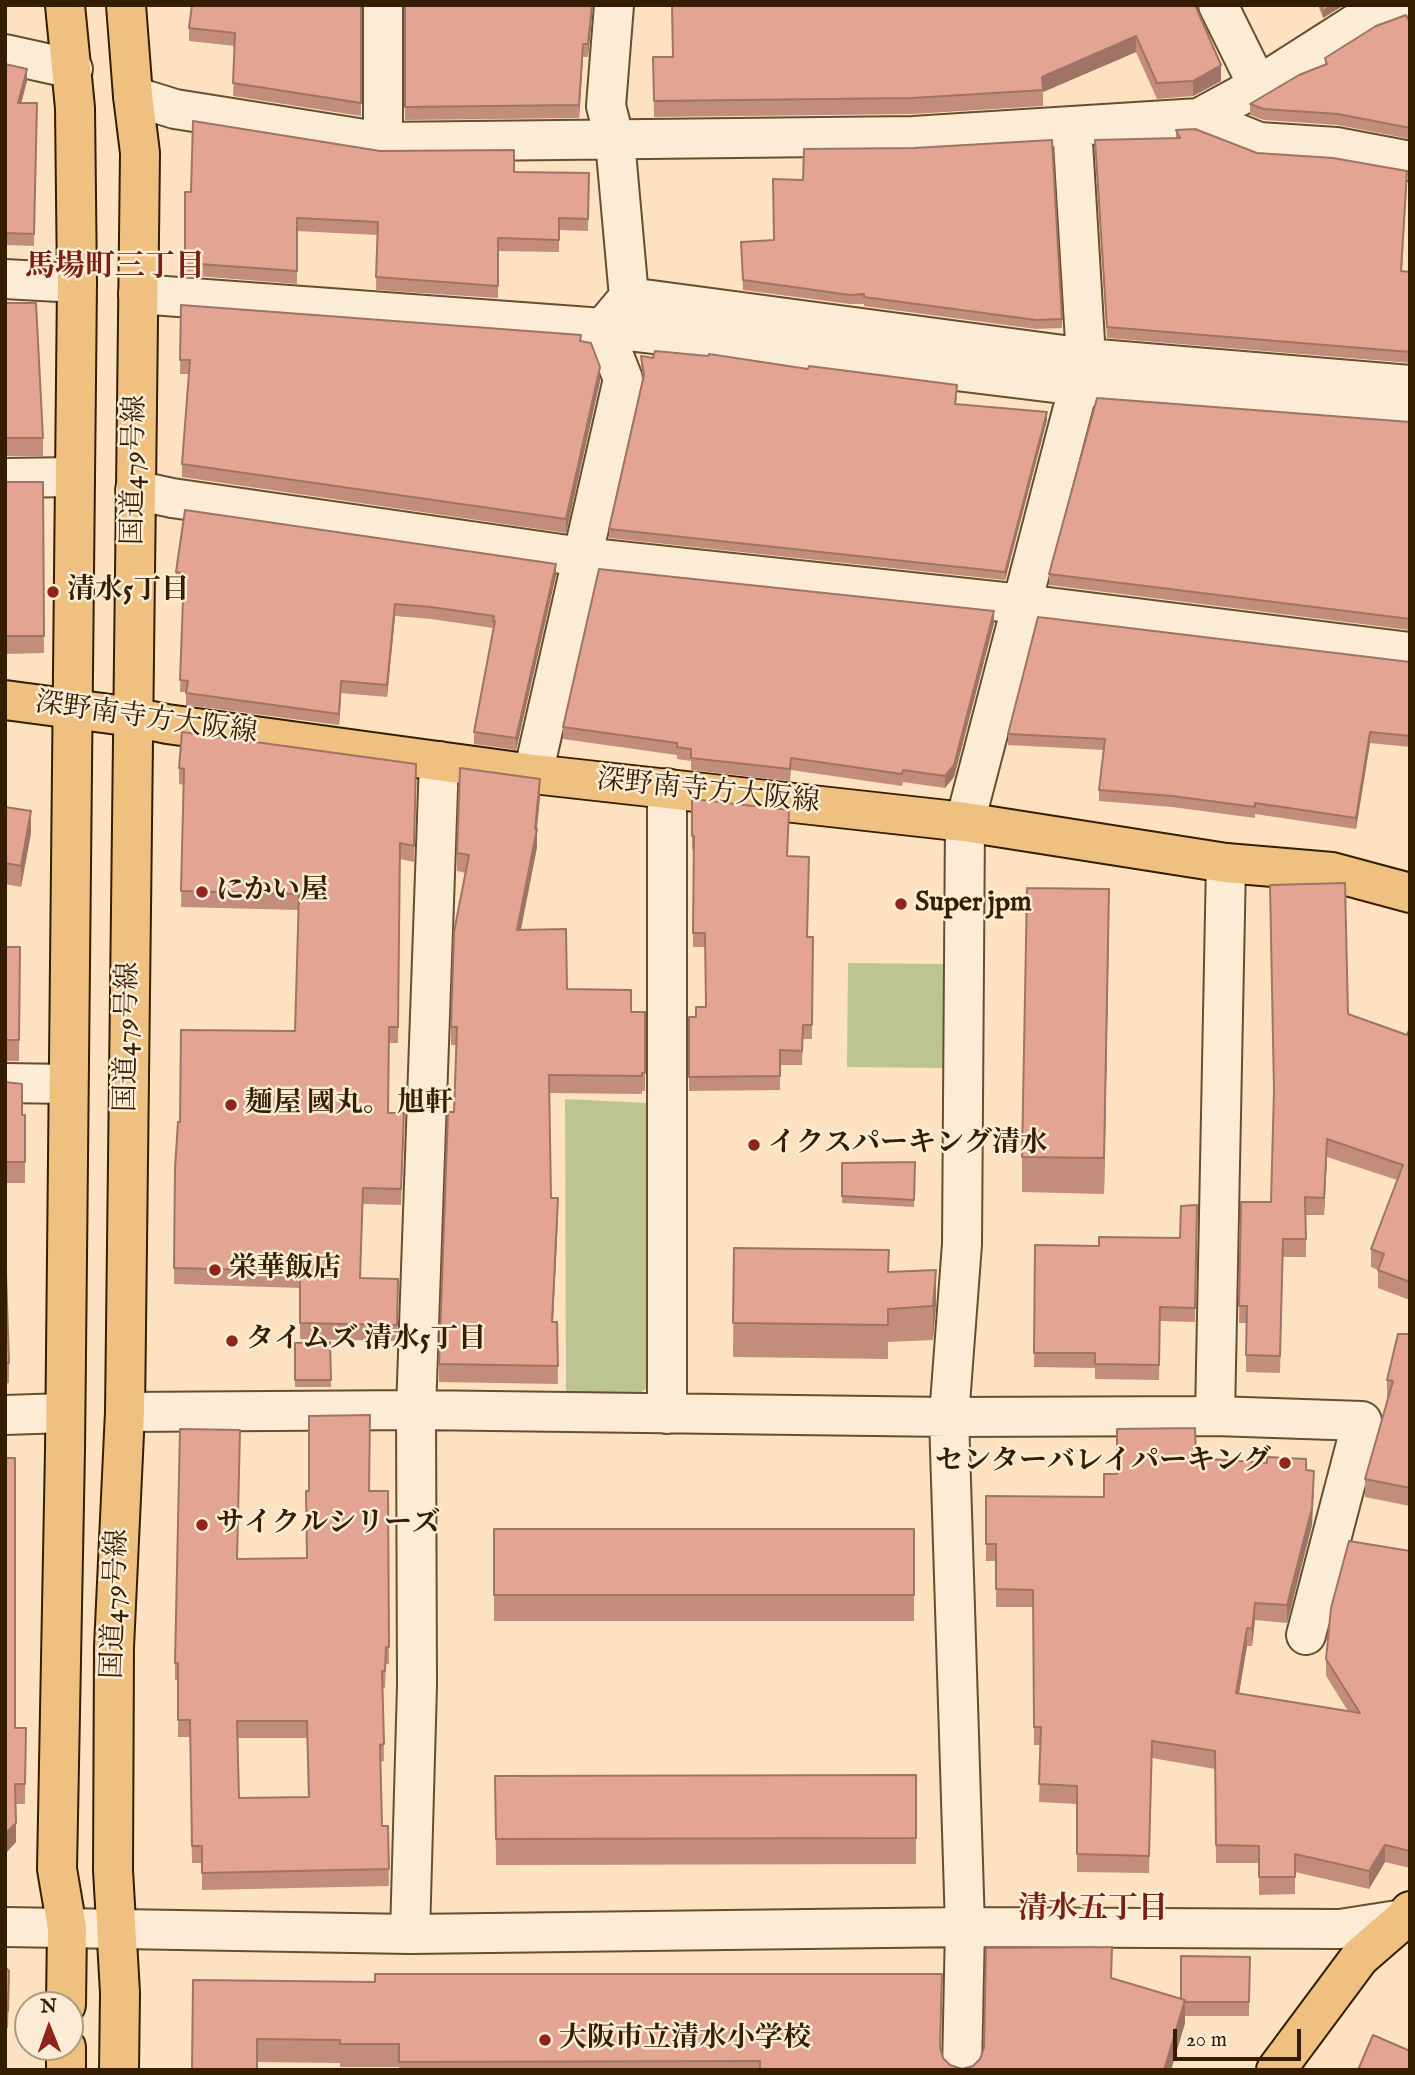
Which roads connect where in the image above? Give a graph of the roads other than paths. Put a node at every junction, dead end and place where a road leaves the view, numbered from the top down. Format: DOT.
graph roads {
  1 [pos="65,5"];
  2 [pos="126,5"];
  3 [pos="383,5"];
  4 [pos="614,5"];
  5 [pos="1218,5"];
  6 [pos="1401,5"];
  7 [pos="5,54"];
  8 [pos="73,69"];
  9 [pos="1258,86"];
  10 [pos="133,96"];
  11 [pos="1199,118"];
  12 [pos="1072,126"];
  13 [pos="615,141"];
  14 [pos="383,142"];
  15 [pos="1410,161"];
  16 [pos="5,279"];
  17 [pos="77,283"];
  18 [pos="138,293"];
  19 [pos="629,297"];
  20 [pos="603,328"];
  21 [pos="1082,372"];
  22 [pos="1410,385"];
  23 [pos="1410,412"];
  24 [pos="74,477"];
  25 [pos="5,478"];
  26 [pos="135,491"];
  27 [pos="582,557"];
  28 [pos="1022,604"];
  29 [pos="1410,652"];
  30 [pos="5,700"];
  31 [pos="73,708"];
  32 [pos="133,717"];
  33 [pos="439,761"];
  34 [pos="533,774"];
  35 [pos="667,789"];
  36 [pos="965,821"];
  37 [pos="1226,863"];
  38 [pos="1408,888"];
  39 [pos="5,1083"];
  40 [pos="68,1084"];
  41 [pos="416,1410"];
  42 [pos="125,1412"];
  43 [pos="65,1413"];
  44 [pos="667,1414"];
  45 [pos="5,1415"];
  46 [pos="1215,1416"];
  47 [pos="949,1417"];
  48 [pos="1306,1635"];
  49 [pos="1408,1917"];
  50 [pos="5,1927"];
  51 [pos="965,1927"];
  52 [pos="67,1928"];
  53 [pos="116,1930"];
  54 [pos="410,1934"];
  55 [pos="66,1991"];
  56 [pos="119,2070"];
  57 [pos="962,2070"];
  58 [pos="1276,2070"];
  1 -- 8 [label="main road, 国道479号線"];
  2 -- 10 [label="main road, 国道479号線"];
  3 -- 14 [label="street"];
  4 -- 13 [label="street"];
  5 -- 9 [label="street"];
  6 -- 9 [label="street"];
  7 -- 8 [label="street"];
  8 -- 17 [label="main road, 国道479号線"];
  9 -- 11 [label="street"];
  10 -- 14 [label="street"];
  10 -- 18 [label="main road, 国道479号線"];
  11 -- 12 [label="street"];
  11 -- 15 [label="street"];
  12 -- 13 [label="street"];
  12 -- 21 [label="street"];
  13 -- 14 [label="street"];
  13 -- 19 [label="street"];
  16 -- 17 [label="street"];
  17 -- 24 [label="main road, 国道479号線"];
  18 -- 20 [label="street"];
  18 -- 26 [label="main road, 国道479号線"];
  19 -- 20 [label="street"];
  19 -- 21 [label="street"];
  20 -- 21 [label="street"];
  20 -- 27 [label="street"];
  21 -- 22 [label="street"];
  21 -- 23 [label="street"];
  21 -- 28 [label="street"];
  24 -- 25 [label="street"];
  24 -- 31 [label="main road, 国道479号線"];
  26 -- 27 [label="street"];
  26 -- 32 [label="main road, 国道479号線"];
  27 -- 28 [label="street"];
  27 -- 34 [label="street"];
  28 -- 29 [label="street"];
  28 -- 36 [label="street"];
  30 -- 31 [label="main road, 深野南寺方大阪線"];
  31 -- 32 [label="main road, 深野南寺方大阪線"];
  31 -- 40 [label="main road, 国道479号線"];
  32 -- 33 [label="main road, 深野南寺方大阪線"];
  32 -- 42 [label="main road, 国道479号線"];
  33 -- 34 [label="main road, 深野南寺方大阪線"];
  33 -- 41 [label="street"];
  34 -- 35 [label="main road, 深野南寺方大阪線"];
  35 -- 36 [label="main road, 深野南寺方大阪線"];
  35 -- 44 [label="street"];
  36 -- 37 [label="main road, 深野南寺方大阪線"];
  36 -- 47 [label="street"];
  37 -- 38 [label="main road, 深野南寺方大阪線"];
  37 -- 46 [label="street"];
  39 -- 40 [label="street"];
  40 -- 43 [label="main road, 国道479号線"];
  41 -- 42 [label="street"];
  41 -- 44 [label="street"];
  41 -- 54 [label="street"];
  42 -- 53 [label="main road, 国道479号線"];
  43 -- 45 [label="street"];
  43 -- 52 [label="main road, 国道479号線"];
  44 -- 47 [label="street"];
  46 -- 47 [label="street"];
  46 -- 48 [label="street"];
  47 -- 51 [label="street"];
  49 -- 51 [label="street"];
  49 -- 58 [label="main road"];
  50 -- 52 [label="street"];
  51 -- 54 [label="street"];
  51 -- 57 [label="street"];
  52 -- 53 [label="street"];
  52 -- 55 [label="main road, 国道479号線"];
  53 -- 54 [label="street"];
  53 -- 56 [label="main road, 国道479号線"];
}
